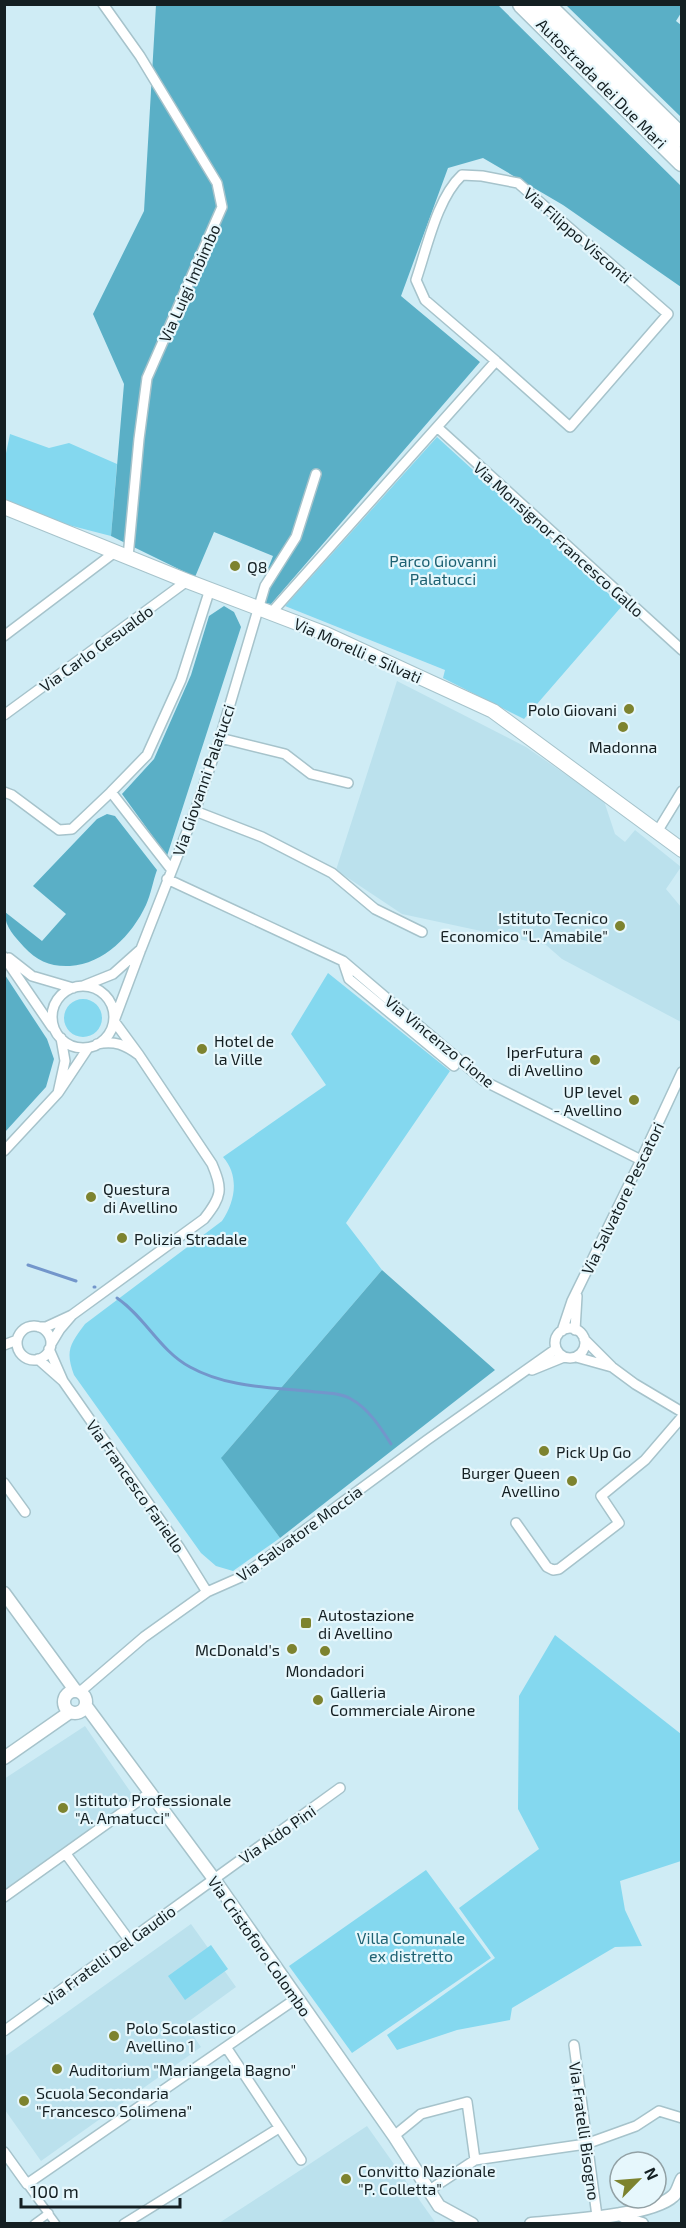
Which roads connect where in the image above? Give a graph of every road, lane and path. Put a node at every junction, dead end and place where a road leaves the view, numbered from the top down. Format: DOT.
graph roads {
  1 [pos="103,4"];
  2 [pos="522,4"];
  3 [pos="545,4"];
  4 [pos="681,138"];
  5 [pos="681,162"];
  6 [pos="496,361"];
  7 [pos="437,427"];
  8 [pos="316,474"];
  9 [pos="4,507"];
  10 [pos="122,555"];
  11 [pos="187,581"];
  12 [pos="210,590"];
  13 [pos="265,610"];
  14 [pos="4,636"];
  15 [pos="681,650"];
  16 [pos="4,715"];
  17 [pos="220,738"];
  18 [pos="348,783"];
  19 [pos="681,791"];
  20 [pos="4,792"];
  21 [pos="111,792"];
  22 [pos="195,811"];
  23 [pos="657,832"];
  24 [pos="681,850"];
  25 [pos="171,869"];
  26 [pos="167,879"];
  27 [pos="422,932"];
  28 [pos="141,949"];
  29 [pos="4,955"];
  30 [pos="343,961"];
  31 [pos="78,987"];
  32 [pos="114,1021"];
  33 [pos="58,1034"];
  34 [pos="93,1046"];
  35 [pos="139,1055"];
  36 [pos="454,1066"];
  37 [pos="681,1072"];
  38 [pos="58,1093"];
  39 [pos="4,1151"];
  40 [pos="641,1160"];
  41 [pos="577,1292"];
  42 [pos="72,1315"];
  43 [pos="39,1327"];
  44 [pos="575,1329"];
  45 [pos="562,1331"];
  46 [pos="584,1339"];
  47 [pos="17,1340"];
  48 [pos="4,1345"];
  49 [pos="50,1346"];
  50 [pos="556,1349"];
  51 [pos="564,1357"];
  52 [pos="576,1357"];
  53 [pos="38,1359"];
  54 [pos="612,1367"];
  55 [pos="518,1375"];
  56 [pos="63,1381"];
  57 [pos="681,1412"];
  58 [pos="681,1417"];
  59 [pos="4,1483"];
  60 [pos="25,1512"];
  61 [pos="516,1523"];
  62 [pos="207,1592"];
  63 [pos="4,1593"];
  64 [pos="78,1691"];
  65 [pos="86,1706"];
  66 [pos="70,1712"];
  67 [pos="4,1758"];
  68 [pos="340,1788"];
  69 [pos="151,1792"];
  70 [pos="66,1854"];
  71 [pos="214,1879"];
  72 [pos="4,1897"];
  73 [pos="129,1940"];
  74 [pos="297,1998"];
  75 [pos="4,2031"];
  76 [pos="574,2045"];
  77 [pos="226,2048"];
  78 [pos="681,2118"];
  79 [pos="279,2128"];
  80 [pos="394,2136"];
  81 [pos="586,2144"];
  82 [pos="4,2152"];
  83 [pos="301,2160"];
  84 [pos="475,2160"];
  85 [pos="681,2179"];
  86 [pos="27,2184"];
  87 [pos="428,2191"];
  88 [pos="439,2206"];
  89 [pos="49,2212"];
  90 [pos="620,2214"];
  91 [pos="597,2216"];
  92 [pos="34,2223"];
  93 [pos="56,2223"];
  94 [pos="124,2223"];
  95 [pos="450,2223"];
  96 [pos="472,2223"];
  97 [pos="531,2223"];
  98 [pos="547,2223"];
  99 [pos="642,2223"];
  1 -- 10 [label="street, Via Luigi Imbimbo"];
  2 -- 5 [label="highway, Autostrada dei Due Mari"];
  3 -- 4 [label="highway, Autostrada dei Due Mari"];
  6 -- 6 [label="street, Via Filippo Visconti"];
  6 -- 7 [label="street"];
  7 -- 13 [label="street"];
  7 -- 15 [label="street, Via Monsignor Francesco Gallo"];
  8 -- 13 [label="street, Via Giovanni Palatucci"];
  9 -- 10 [label="main road, Via Morelli e Silvati"];
  10 -- 11 [label="main road, Via Morelli e Silvati"];
  10 -- 14 [label="street"];
  11 -- 12 [label="main road, Via Morelli e Silvati"];
  11 -- 16 [label="street, Via Carlo Gesualdo"];
  12 -- 13 [label="main road, Via Morelli e Silvati"];
  12 -- 21 [label="street"];
  13 -- 17 [label="street, Via Giovanni Palatucci"];
  13 -- 23 [label="main road, Via Morelli e Silvati"];
  17 -- 18 [label="street"];
  17 -- 22 [label="street, Via Giovanni Palatucci"];
  19 -- 23 [label="street"];
  20 -- 21 [label="street"];
  21 -- 25 [label="street"];
  22 -- 25 [label="street, Via Giovanni Palatucci"];
  22 -- 27 [label="street"];
  23 -- 24 [label="main road, Via Morelli e Silvati"];
  25 -- 26 [label="street, Via Giovanni Palatucci"];
  26 -- 28 [label="street, Via Giovanni Palatucci"];
  26 -- 30 [label="street, Via Vincenzo Cione"];
  28 -- 31 [label="street, Via Giovanni Palatucci"];
  28 -- 32 [label="street, Via Giovanni Palatucci"];
  29 -- 31 [label="street"];
  29 -- 33 [label="street"];
  30 -- 36 [label="street, Via Vincenzo Cione"];
  30 -- 40 [label="street, Via Vincenzo Cione"];
  31 -- 32 [label="street"];
  31 -- 33 [label="street"];
  32 -- 34 [label="street"];
  32 -- 35 [label="street"];
  33 -- 34 [label="street"];
  33 -- 38 [label="street"];
  34 -- 35 [label="street"];
  34 -- 38 [label="street"];
  35 -- 42 [label="street"];
  37 -- 40 [label="street, Via Salvatore Pescatori"];
  38 -- 39 [label="street"];
  40 -- 41 [label="street, Via Salvatore Pescatori"];
  41 -- 44 [label="street, Via Salvatore Pescatori"];
  41 -- 45 [label="street, Via Salvatore Pescatori"];
  42 -- 43 [label="street"];
  42 -- 49 [label="street"];
  43 -- 47 [label="street"];
  43 -- 49 [label="street"];
  44 -- 45 [label="street"];
  44 -- 46 [label="street"];
  45 -- 50 [label="street"];
  46 -- 52 [label="street"];
  46 -- 54 [label="street"];
  47 -- 48 [label="street"];
  47 -- 53 [label="street"];
  49 -- 53 [label="street"];
  49 -- 56 [label="street, Via Francesco Fariello"];
  50 -- 51 [label="street"];
  50 -- 55 [label="street, Via Salvatore Moccia"];
  51 -- 52 [label="street"];
  51 -- 55 [label="street, Via Salvatore Moccia"];
  52 -- 54 [label="street"];
  53 -- 56 [label="street, Via Francesco Fariello"];
  54 -- 57 [label="street"];
  55 -- 62 [label="street, Via Salvatore Moccia"];
  56 -- 62 [label="street, Via Francesco Fariello"];
  58 -- 61 [label="street"];
  59 -- 60 [label="street"];
  62 -- 64 [label="street, Via Salvatore Moccia"];
  63 -- 64 [label="street"];
  64 -- 65 [label="street"];
  64 -- 66 [label="street"];
  65 -- 66 [label="street"];
  65 -- 69 [label="street, Via Cristoforo Colombo"];
  66 -- 67 [label="street"];
  68 -- 71 [label="street, Via Aldo Pini"];
  69 -- 70 [label="street"];
  69 -- 71 [label="street, Via Cristoforo Colombo"];
  70 -- 72 [label="street"];
  70 -- 73 [label="street"];
  71 -- 73 [label="street, Via Fratelli Del Gaudio"];
  71 -- 74 [label="street, Via Cristoforo Colombo"];
  73 -- 75 [label="street, Via Fratelli Del Gaudio"];
  74 -- 77 [label="street"];
  74 -- 80 [label="street, Via Cristoforo Colombo"];
  76 -- 81 [label="street, Via Fratelli Bisogno"];
  77 -- 79 [label="street"];
  77 -- 86 [label="street"];
  78 -- 81 [label="street"];
  79 -- 83 [label="street"];
  79 -- 94 [label="street"];
  80 -- 84 [label="street"];
  80 -- 87 [label="street, Via Cristoforo Colombo"];
  81 -- 84 [label="street"];
  81 -- 91 [label="street, Via Fratelli Bisogno"];
  82 -- 86 [label="street"];
  84 -- 87 [label="street"];
  85 -- 90 [label="street"];
  86 -- 89 [label="street"];
  87 -- 88 [label="street, Via Cristoforo Colombo"];
  88 -- 95 [label="street, Via Cristoforo Colombo"];
  88 -- 96 [label="street"];
  89 -- 92 [label="street"];
  89 -- 93 [label="street"];
  90 -- 91 [label="street"];
  90 -- 99 [label="street"];
  91 -- 98 [label="street"];
  97 -- 98 [label="street"];
}
